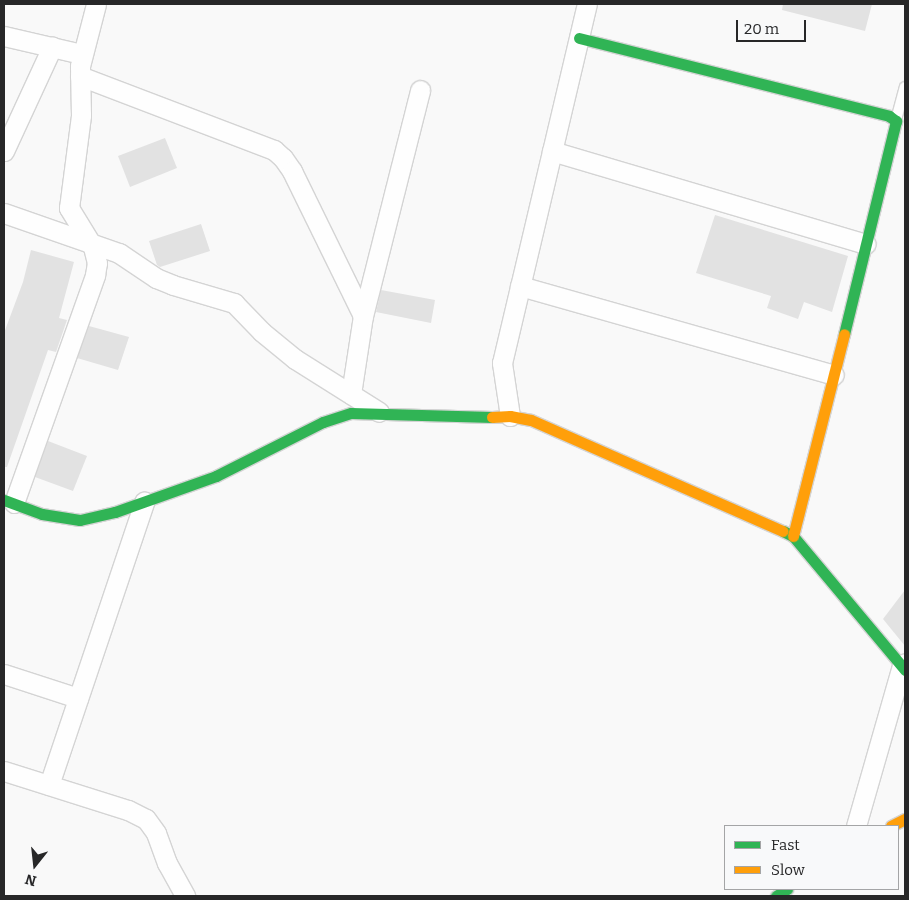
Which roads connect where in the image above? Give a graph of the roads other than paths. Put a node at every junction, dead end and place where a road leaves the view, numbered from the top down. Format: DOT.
graph roads {
  1 [pos="96,4"];
  2 [pos="586,4"];
  3 [pos="4,36"];
  4 [pos="579,38"];
  5 [pos="52,47"];
  6 [pos="82,54"];
  7 [pos="80,76"];
  8 [pos="905,88"];
  9 [pos="420,90"];
  10 [pos="896,121"];
  11 [pos="898,146"];
  12 [pos="4,151"];
  13 [pos="552,151"];
  14 [pos="4,213"];
  15 [pos="89,242"];
  16 [pos="866,244"];
  17 [pos="520,286"];
  18 [pos="363,316"];
  19 [pos="834,375"];
  20 [pos="351,394"];
  21 [pos="379,412"];
  22 [pos="510,416"];
  23 [pos="9,502"];
  24 [pos="144,502"];
  25 [pos="793,536"];
  26 [pos="904,666"];
  27 [pos="4,674"];
  28 [pos="78,698"];
  29 [pos="4,771"];
  30 [pos="49,785"];
  31 [pos="905,819"];
  32 [pos="856,825"];
  33 [pos="893,825"];
  34 [pos="185,896"];
  1 -- 6 [label="street"];
  2 -- 4 [label="street"];
  3 -- 5 [label="street"];
  4 -- 10 [label="street"];
  4 -- 13 [label="street"];
  5 -- 6 [label="street"];
  5 -- 12 [label="street"];
  6 -- 7 [label="street"];
  7 -- 15 [label="street"];
  7 -- 18 [label="street"];
  8 -- 10 [label="lane"];
  9 -- 18 [label="street"];
  10 -- 11 [label="street"];
  11 -- 16 [label="street"];
  13 -- 16 [label="street"];
  13 -- 17 [label="street"];
  14 -- 15 [label="street"];
  15 -- 20 [label="street"];
  15 -- 23 [label="street"];
  16 -- 19 [label="street"];
  17 -- 19 [label="street"];
  17 -- 22 [label="street"];
  18 -- 20 [label="street"];
  19 -- 25 [label="street"];
  20 -- 21 [label="street"];
  21 -- 22 [label="street"];
  21 -- 24 [label="street"];
  22 -- 25 [label="street"];
  23 -- 24 [label="street"];
  24 -- 28 [label="street"];
  25 -- 26 [label="street"];
  26 -- 32 [label="street"];
  27 -- 28 [label="street"];
  28 -- 30 [label="street"];
  29 -- 30 [label="street"];
  30 -- 34 [label="street"];
  31 -- 33 [label="street"];
}
